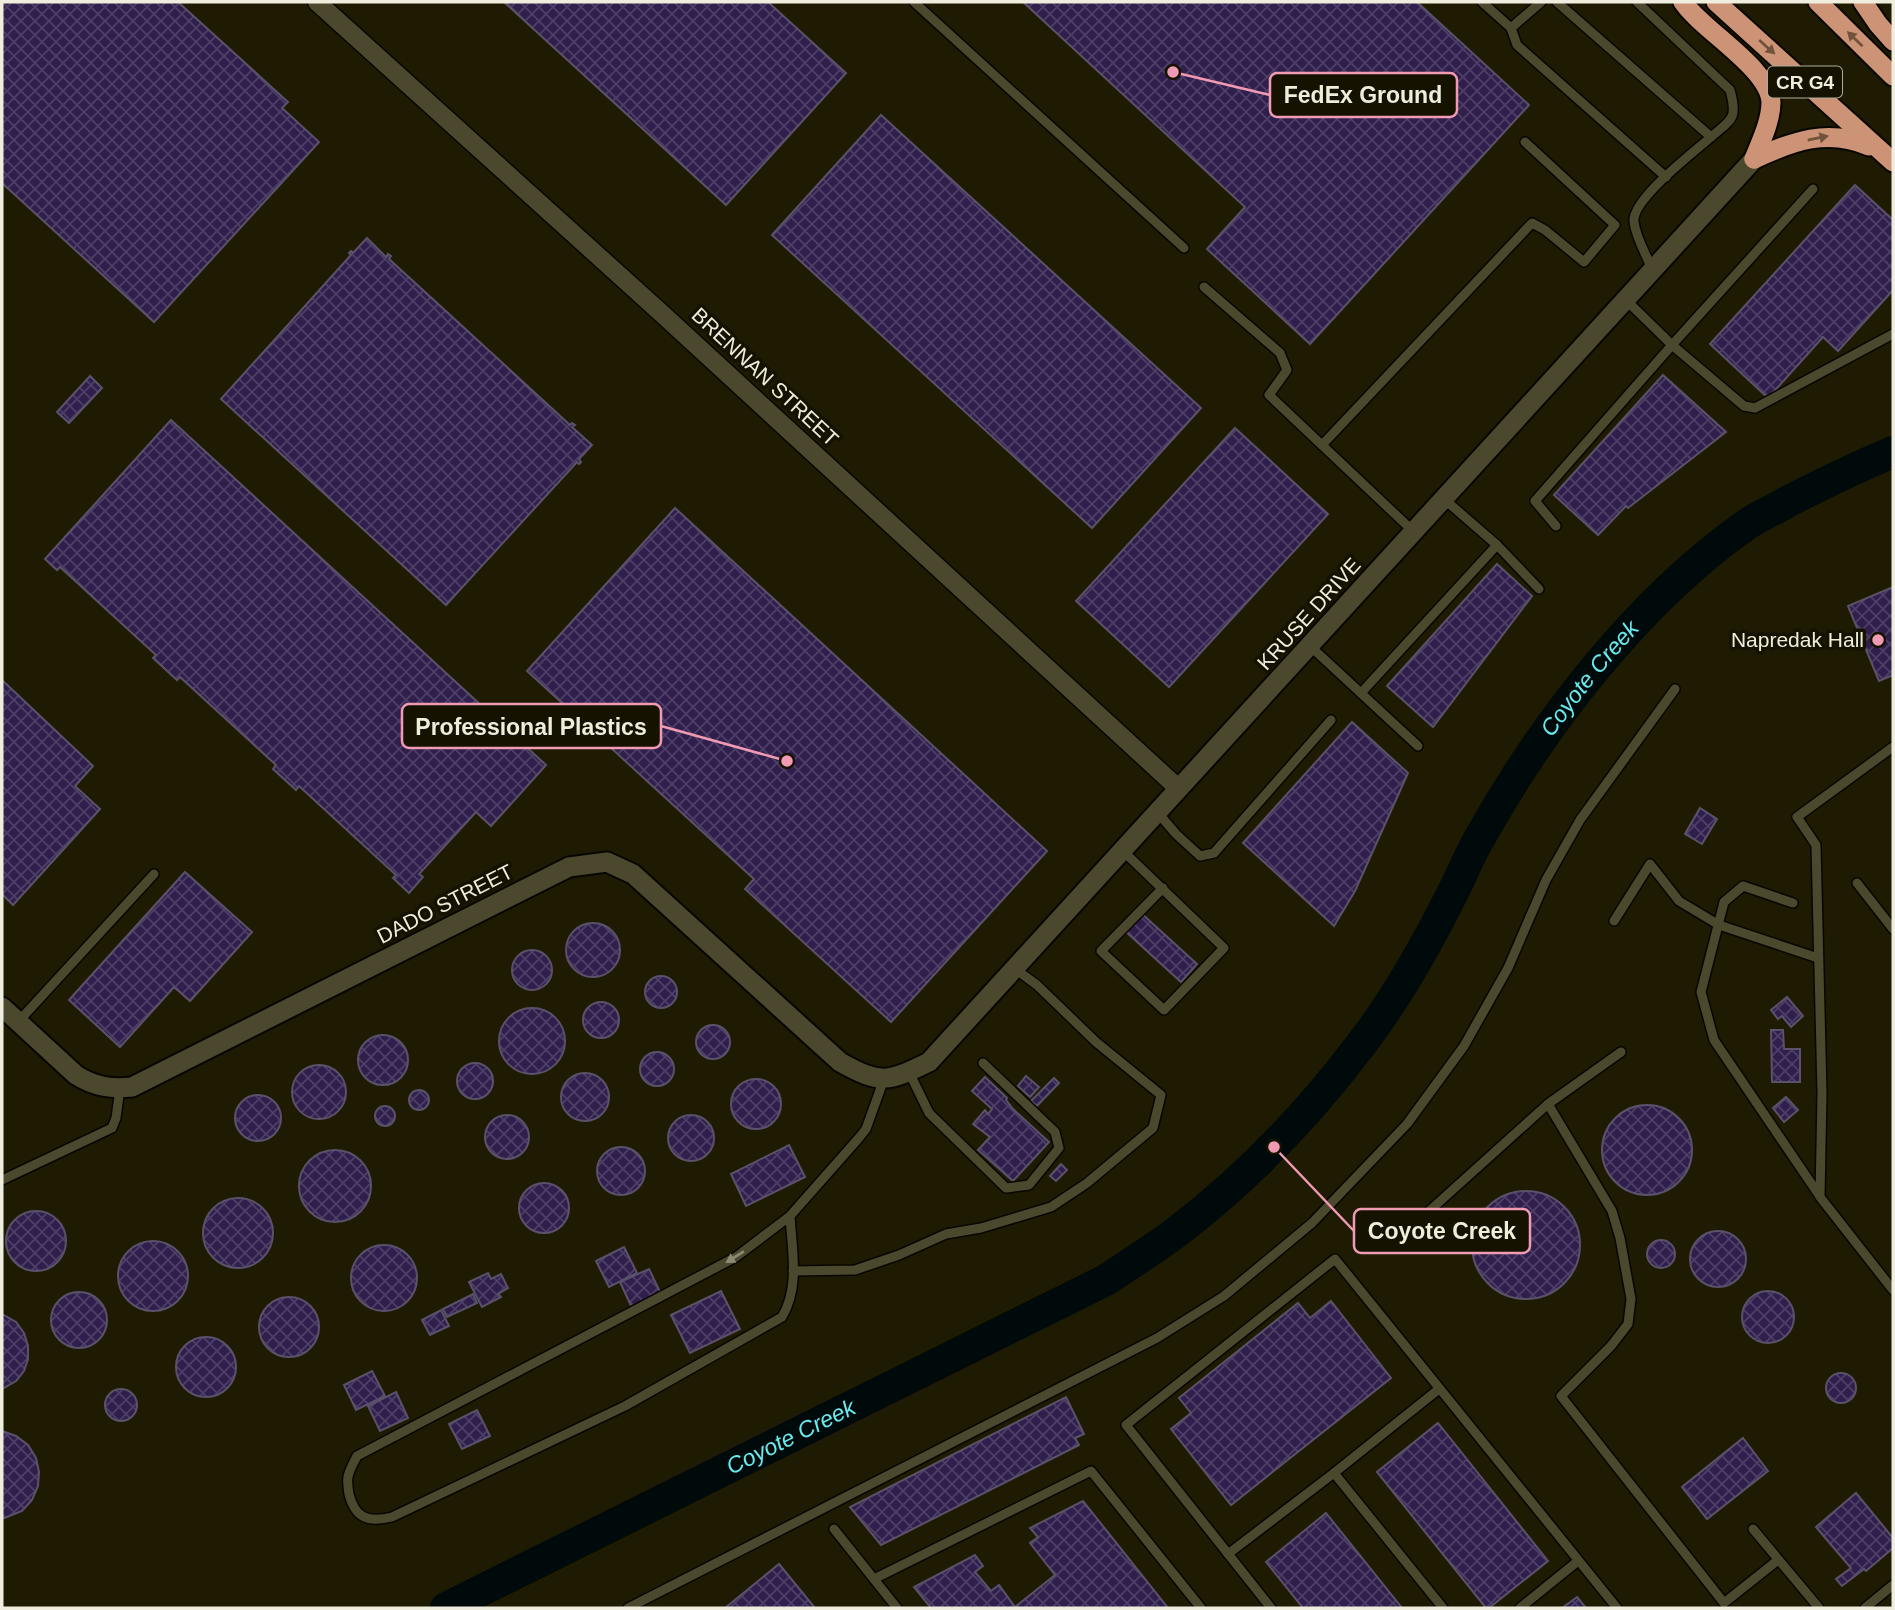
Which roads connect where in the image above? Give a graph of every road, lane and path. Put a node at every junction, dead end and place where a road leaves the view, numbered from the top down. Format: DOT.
graph roads {
  1 [pos="317,2"];
  2 [pos="914,2"];
  3 [pos="1482,2"];
  4 [pos="1541,2"];
  5 [pos="1557,2"];
  6 [pos="1637,2"];
  7 [pos="1683,2"];
  8 [pos="1716,2"];
  9 [pos="1818,2"];
  10 [pos="1863,2"];
  11 [pos="1511,28"];
  12 [pos="1893,41"];
  13 [pos="1893,76"];
  14 [pos="1711,136"];
  15 [pos="1525,142"];
  16 [pos="1889,158"];
  17 [pos="1754,159"];
  18 [pos="1666,177"];
  19 [pos="1814,189"];
  20 [pos="1184,248"];
  21 [pos="1653,270"];
  22 [pos="1204,287"];
  23 [pos="1626,300"];
  24 [pos="1893,334"];
  25 [pos="1672,345"];
  26 [pos="1322,445"];
  27 [pos="1444,499"];
  28 [pos="1556,526"];
  29 [pos="1414,533"];
  30 [pos="1497,545"];
  31 [pos="1539,589"];
  32 [pos="1310,646"];
  33 [pos="1675,689"];
  34 [pos="1360,693"];
  35 [pos="1331,720"];
  36 [pos="1418,746"];
  37 [pos="1893,747"];
  38 [pos="1179,789"];
  39 [pos="1158,813"];
  40 [pos="1123,851"];
  41 [pos="154,874"];
  42 [pos="1857,883"];
  43 [pos="1163,888"];
  44 [pos="1793,903"];
  45 [pos="1614,921"];
  46 [pos="1719,925"];
  47 [pos="1893,929"];
  48 [pos="1818,958"];
  49 [pos="1015,969"];
  50 [pos="2,1007"];
  51 [pos="18,1022"];
  52 [pos="1621,1052"];
  53 [pos="983,1063"];
  54 [pos="909,1072"];
  55 [pos="884,1079"];
  56 [pos="120,1088"];
  57 [pos="1548,1104"];
  58 [pos="2,1180"];
  59 [pos="1820,1197"];
  60 [pos="1427,1213"];
  61 [pos="790,1216"];
  62 [pos="793,1271"];
  63 [pos="1893,1290"];
  64 [pos="1439,1389"];
  65 [pos="1334,1473"];
  66 [pos="834,1529"];
  67 [pos="1753,1530"];
  68 [pos="1228,1554"];
  69 [pos="1778,1560"];
  70 [pos="1578,1561"];
  71 [pos="874,1579"];
  72 [pos="1893,1585"];
  73 [pos="628,1608"];
  74 [pos="897,1608"];
  75 [pos="1201,1608"];
  76 [pos="1271,1608"];
  77 [pos="1443,1608"];
  78 [pos="1520,1608"];
  79 [pos="1616,1608"];
  80 [pos="1819,1608"];
  81 [pos="1865,1608"];
  1 -- 38 [label="street, BRENNAN STREET"];
  2 -- 20 [label="lane"];
  3 -- 11 [label="lane"];
  4 -- 11 [label="lane"];
  5 -- 14 [label="lane"];
  6 -- 14 [label="lane"];
  7 -- 17 [label="highway"];
  8 -- 16 [label="highway, CR G4, one-way"];
  13 -- 9 [label="highway, CR G4, one-way"];
  10 -- 12 [label="highway"];
  11 -- 18 [label="lane"];
  14 -- 18 [label="lane"];
  15 -- 26 [label="lane"];
  17 -- 16 [label="highway, one-way"];
  17 -- 21 [label="street, KRUSE DRIVE"];
  18 -- 21 [label="lane"];
  19 -- 25 [label="lane"];
  21 -- 23 [label="street, KRUSE DRIVE"];
  22 -- 26 [label="lane"];
  23 -- 25 [label="lane"];
  23 -- 27 [label="street, KRUSE DRIVE"];
  24 -- 25 [label="lane"];
  25 -- 28 [label="lane"];
  26 -- 29 [label="lane"];
  27 -- 29 [label="street, KRUSE DRIVE"];
  27 -- 30 [label="lane"];
  29 -- 32 [label="street, KRUSE DRIVE"];
  30 -- 31 [label="lane"];
  30 -- 34 [label="lane"];
  32 -- 34 [label="lane"];
  32 -- 38 [label="street, KRUSE DRIVE"];
  33 -- 73 [label="lane"];
  34 -- 36 [label="lane"];
  35 -- 39 [label="lane"];
  37 -- 48 [label="lane"];
  38 -- 39 [label="street, KRUSE DRIVE"];
  39 -- 40 [label="street, KRUSE DRIVE"];
  40 -- 43 [label="lane"];
  40 -- 49 [label="street, KRUSE DRIVE"];
  41 -- 51 [label="lane"];
  42 -- 47 [label="lane"];
  43 -- 43 [label="lane"];
  44 -- 46 [label="lane"];
  45 -- 46 [label="lane"];
  46 -- 48 [label="lane"];
  46 -- 59 [label="lane"];
  48 -- 59 [label="lane"];
  49 -- 54 [label="street, KRUSE DRIVE"];
  49 -- 62 [label="lane"];
  50 -- 51 [label="street, DADO STREET"];
  51 -- 56 [label="street, DADO STREET"];
  52 -- 57 [label="lane"];
  53 -- 54 [label="lane"];
  54 -- 55 [label="street, KRUSE DRIVE"];
  55 -- 56 [label="street, DADO STREET"];
  55 -- 61 [label="lane"];
  56 -- 58 [label="lane"];
  57 -- 60 [label="lane"];
  57 -- 69 [label="lane"];
  59 -- 63 [label="lane"];
  61 -- 62 [label="lane"];
  61 -- 62 [label="lane, one-way"];
  64 -- 65 [label="lane"];
  64 -- 68 [label="lane"];
  64 -- 70 [label="lane"];
  65 -- 68 [label="lane"];
  65 -- 77 [label="lane"];
  66 -- 71 [label="lane"];
  67 -- 69 [label="lane"];
  68 -- 76 [label="lane"];
  69 -- 80 [label="lane"];
  70 -- 78 [label="lane"];
  70 -- 79 [label="lane"];
  71 -- 74 [label="lane"];
  71 -- 75 [label="lane"];
  72 -- 81 [label="lane"];
}
